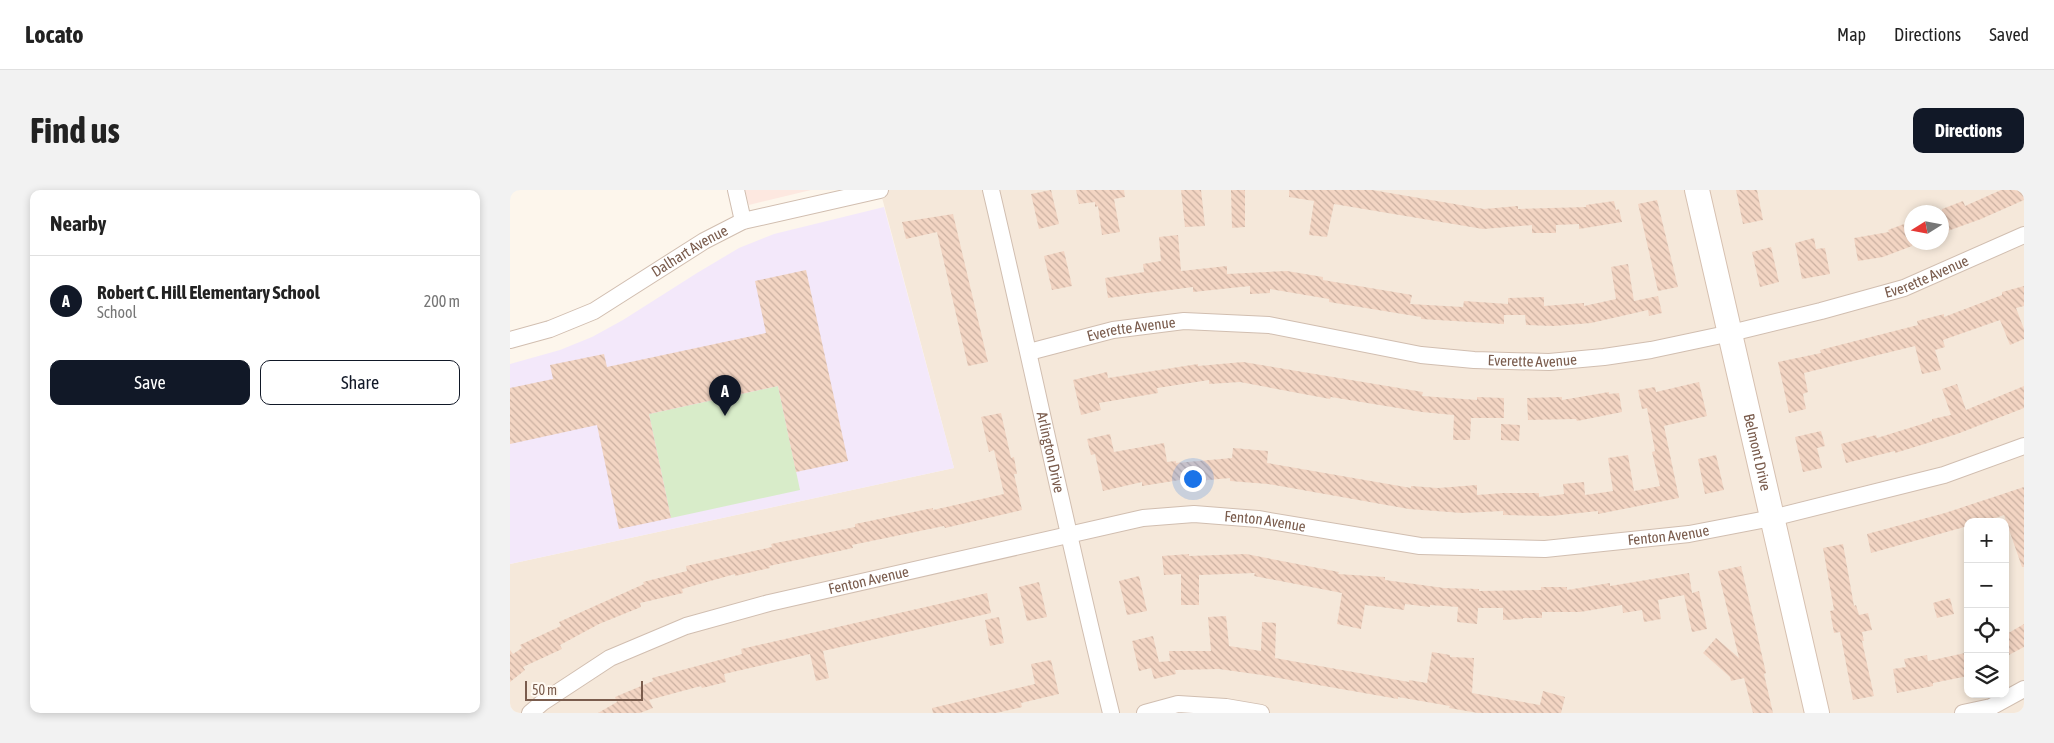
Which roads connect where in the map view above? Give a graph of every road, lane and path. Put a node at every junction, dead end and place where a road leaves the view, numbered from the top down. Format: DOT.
graph roads {
  1 [pos="736,190"];
  2 [pos="880,190"];
  3 [pos="991,190"];
  4 [pos="1698,190"];
  5 [pos="743,221"];
  6 [pos="2024,235"];
  7 [pos="1731,333"];
  8 [pos="510,340"];
  9 [pos="1029,352"];
  10 [pos="2024,446"];
  11 [pos="1772,518"];
  12 [pos="1069,536"];
  13 [pos="2024,689"];
  14 [pos="530,713"];
  15 [pos="1111,713"];
  16 [pos="1145,713"];
  17 [pos="1261,713"];
  18 [pos="1816,713"];
  19 [pos="1963,713"];
  1 -- 5 [label="street"];
  2 -- 5 [label="street, Dalhart Avenue"];
  3 -- 9 [label="street, Arlington Drive"];
  4 -- 7 [label="street, Belmont Drive"];
  5 -- 8 [label="street, Dalhart Avenue"];
  6 -- 7 [label="street, Everette Avenue"];
  7 -- 9 [label="street, Everette Avenue"];
  7 -- 11 [label="street, Belmont Drive"];
  9 -- 12 [label="street, Arlington Drive"];
  10 -- 11 [label="street, Fenton Avenue"];
  11 -- 12 [label="street, Fenton Avenue"];
  11 -- 18 [label="street, Belmont Drive"];
  12 -- 14 [label="street, Fenton Avenue"];
  12 -- 15 [label="street, Arlington Drive"];
  13 -- 19 [label="street"];
  16 -- 17 [label="street"];
}
